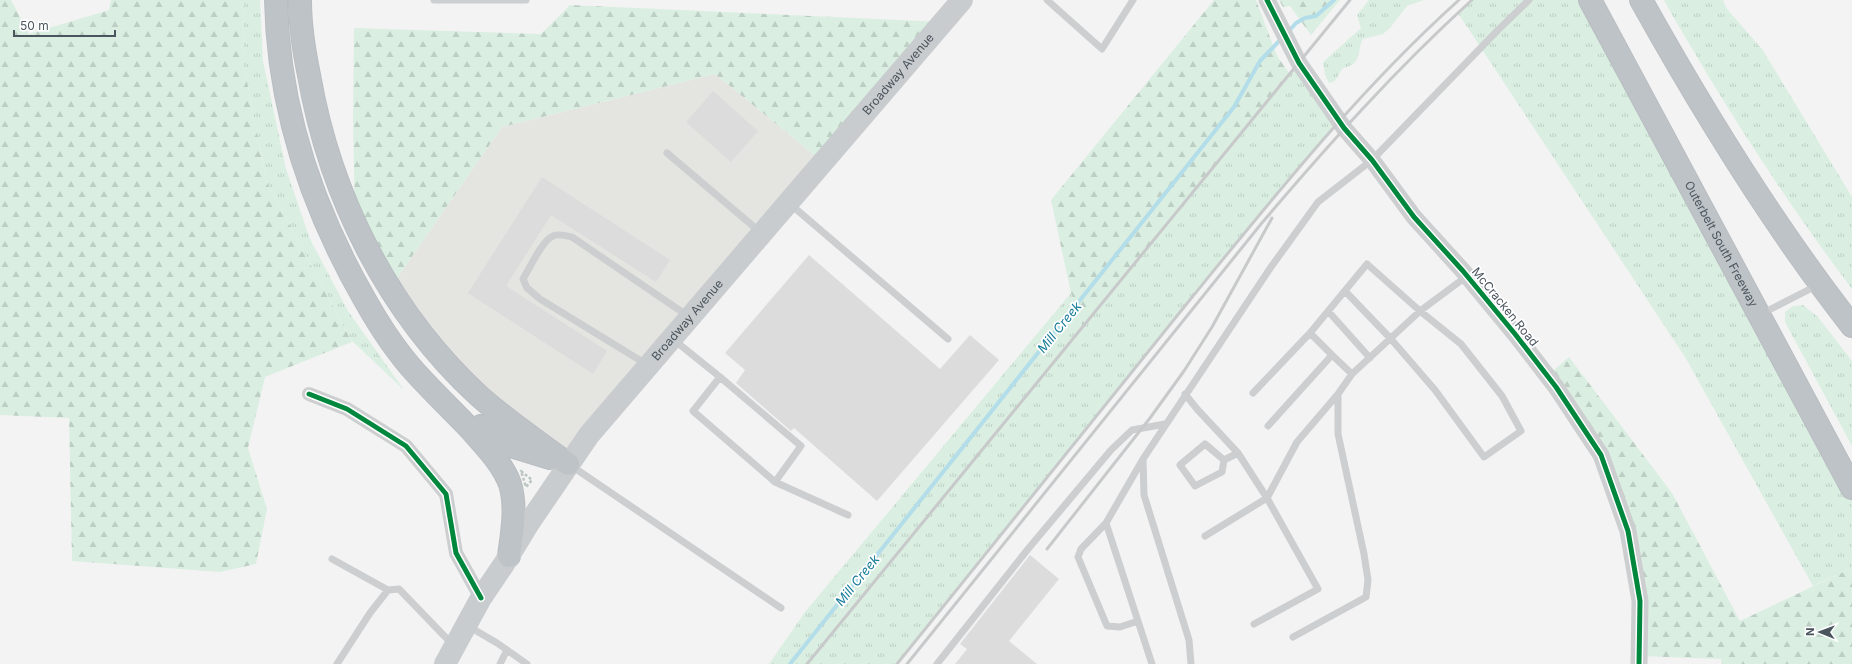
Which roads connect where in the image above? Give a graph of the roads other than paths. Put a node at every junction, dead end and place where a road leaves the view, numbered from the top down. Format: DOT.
graph roads {
  1 [pos="276,0"];
  2 [pos="300,0"];
  3 [pos="434,0"];
  4 [pos="526,0"];
  5 [pos="962,0"];
  6 [pos="1047,0"];
  7 [pos="1133,0"];
  8 [pos="1266,0"];
  9 [pos="1529,0"];
  10 [pos="1641,0"];
  11 [pos="1592,4"];
  12 [pos="667,153"];
  13 [pos="1372,160"];
  14 [pos="788,202"];
  15 [pos="762,233"];
  16 [pos="1467,276"];
  17 [pos="1820,283"];
  18 [pos="1345,291"];
  19 [pos="1328,311"];
  20 [pos="1420,312"];
  21 [pos="1759,315"];
  22 [pos="690,317"];
  23 [pos="1852,326"];
  24 [pos="1310,333"];
  25 [pos="672,339"];
  26 [pos="948,339"];
  27 [pos="1390,339"];
  28 [pos="1332,355"];
  29 [pos="1370,358"];
  30 [pos="649,365"];
  31 [pos="1352,374"];
  32 [pos="720,377"];
  33 [pos="1253,393"];
  34 [pos="309,394"];
  35 [pos="1185,394"];
  36 [pos="1338,394"];
  37 [pos="448,405"];
  38 [pos="1165,424"];
  39 [pos="1268,426"];
  40 [pos="1238,453"];
  41 [pos="1143,459"];
  42 [pos="1224,460"];
  43 [pos="568,464"];
  44 [pos="775,482"];
  45 [pos="1852,488"];
  46 [pos="1267,498"];
  47 [pos="848,515"];
  48 [pos="1106,523"];
  49 [pos="1205,536"];
  50 [pos="509,556"];
  51 [pos="332,559"];
  52 [pos="388,590"];
  53 [pos="481,598"];
  54 [pos="781,608"];
  55 [pos="1138,621"];
  56 [pos="1254,624"];
  57 [pos="466,625"];
  58 [pos="1293,637"];
  59 [pos="507,650"];
  60 [pos="449,655"];
  61 [pos="337,664"];
  62 [pos="500,664"];
  63 [pos="527,664"];
  64 [pos="936,664"];
  65 [pos="1152,664"];
  66 [pos="1191,664"];
  67 [pos="1639,664"];
  1 -- 37 [label="highway"];
  2 -- 43 [label="highway"];
  3 -- 4 [label="lane"];
  5 -- 14 [label="main road, Broadway Avenue"];
  6 -- 7 [label="lane"];
  8 -- 13 [label="street, McCracken Road"];
  9 -- 13 [label="lane"];
  10 -- 17 [label="highway"];
  11 -- 21 [label="highway, Outerbelt South Freeway"];
  12 -- 15 [label="lane"];
  13 -- 16 [label="street, McCracken Road"];
  13 -- 35 [label="lane"];
  14 -- 15 [label="main road, Broadway Avenue"];
  14 -- 26 [label="lane"];
  15 -- 22 [label="main road, Broadway Avenue"];
  16 -- 20 [label="lane"];
  16 -- 67 [label="street, McCracken Road"];
  17 -- 21 [label="lane"];
  17 -- 23 [label="highway"];
  18 -- 19 [label="lane"];
  18 -- 20 [label="lane"];
  18 -- 27 [label="lane"];
  19 -- 24 [label="lane"];
  19 -- 29 [label="lane"];
  20 -- 27 [label="lane"];
  20 -- 27 [label="lane"];
  21 -- 45 [label="highway, Outerbelt South Freeway"];
  22 -- 25 [label="main road, Broadway Avenue"];
  22 -- 30 [label="lane"];
  24 -- 28 [label="lane"];
  24 -- 33 [label="lane"];
  25 -- 30 [label="main road, Broadway Avenue"];
  25 -- 32 [label="lane"];
  27 -- 29 [label="lane"];
  28 -- 31 [label="lane"];
  28 -- 39 [label="lane"];
  29 -- 31 [label="lane"];
  30 -- 43 [label="main road, Broadway Avenue"];
  31 -- 36 [label="lane"];
  32 -- 44 [label="lane"];
  32 -- 44 [label="lane"];
  34 -- 53 [label="street"];
  35 -- 38 [label="lane"];
  35 -- 40 [label="lane"];
  36 -- 46 [label="lane"];
  36 -- 58 [label="lane"];
  37 -- 43 [label="highway"];
  37 -- 50 [label="highway"];
  38 -- 41 [label="lane"];
  38 -- 64 [label="lane"];
  40 -- 42 [label="lane"];
  40 -- 46 [label="lane"];
  41 -- 48 [label="lane"];
  41 -- 66 [label="lane"];
  42 -- 42 [label="lane"];
  43 -- 50 [label="main road, Broadway Avenue"];
  43 -- 54 [label="lane"];
  44 -- 47 [label="lane"];
  46 -- 49 [label="lane"];
  46 -- 56 [label="lane"];
  48 -- 55 [label="lane"];
  48 -- 55 [label="lane"];
  50 -- 53 [label="main road, Broadway Avenue"];
  51 -- 52 [label="lane"];
  52 -- 60 [label="lane"];
  52 -- 61 [label="lane"];
  53 -- 57 [label="main road, Broadway Avenue"];
  55 -- 65 [label="lane"];
  57 -- 59 [label="lane"];
  57 -- 60 [label="main road, Broadway Avenue"];
  59 -- 62 [label="lane"];
  59 -- 63 [label="lane"];
}
